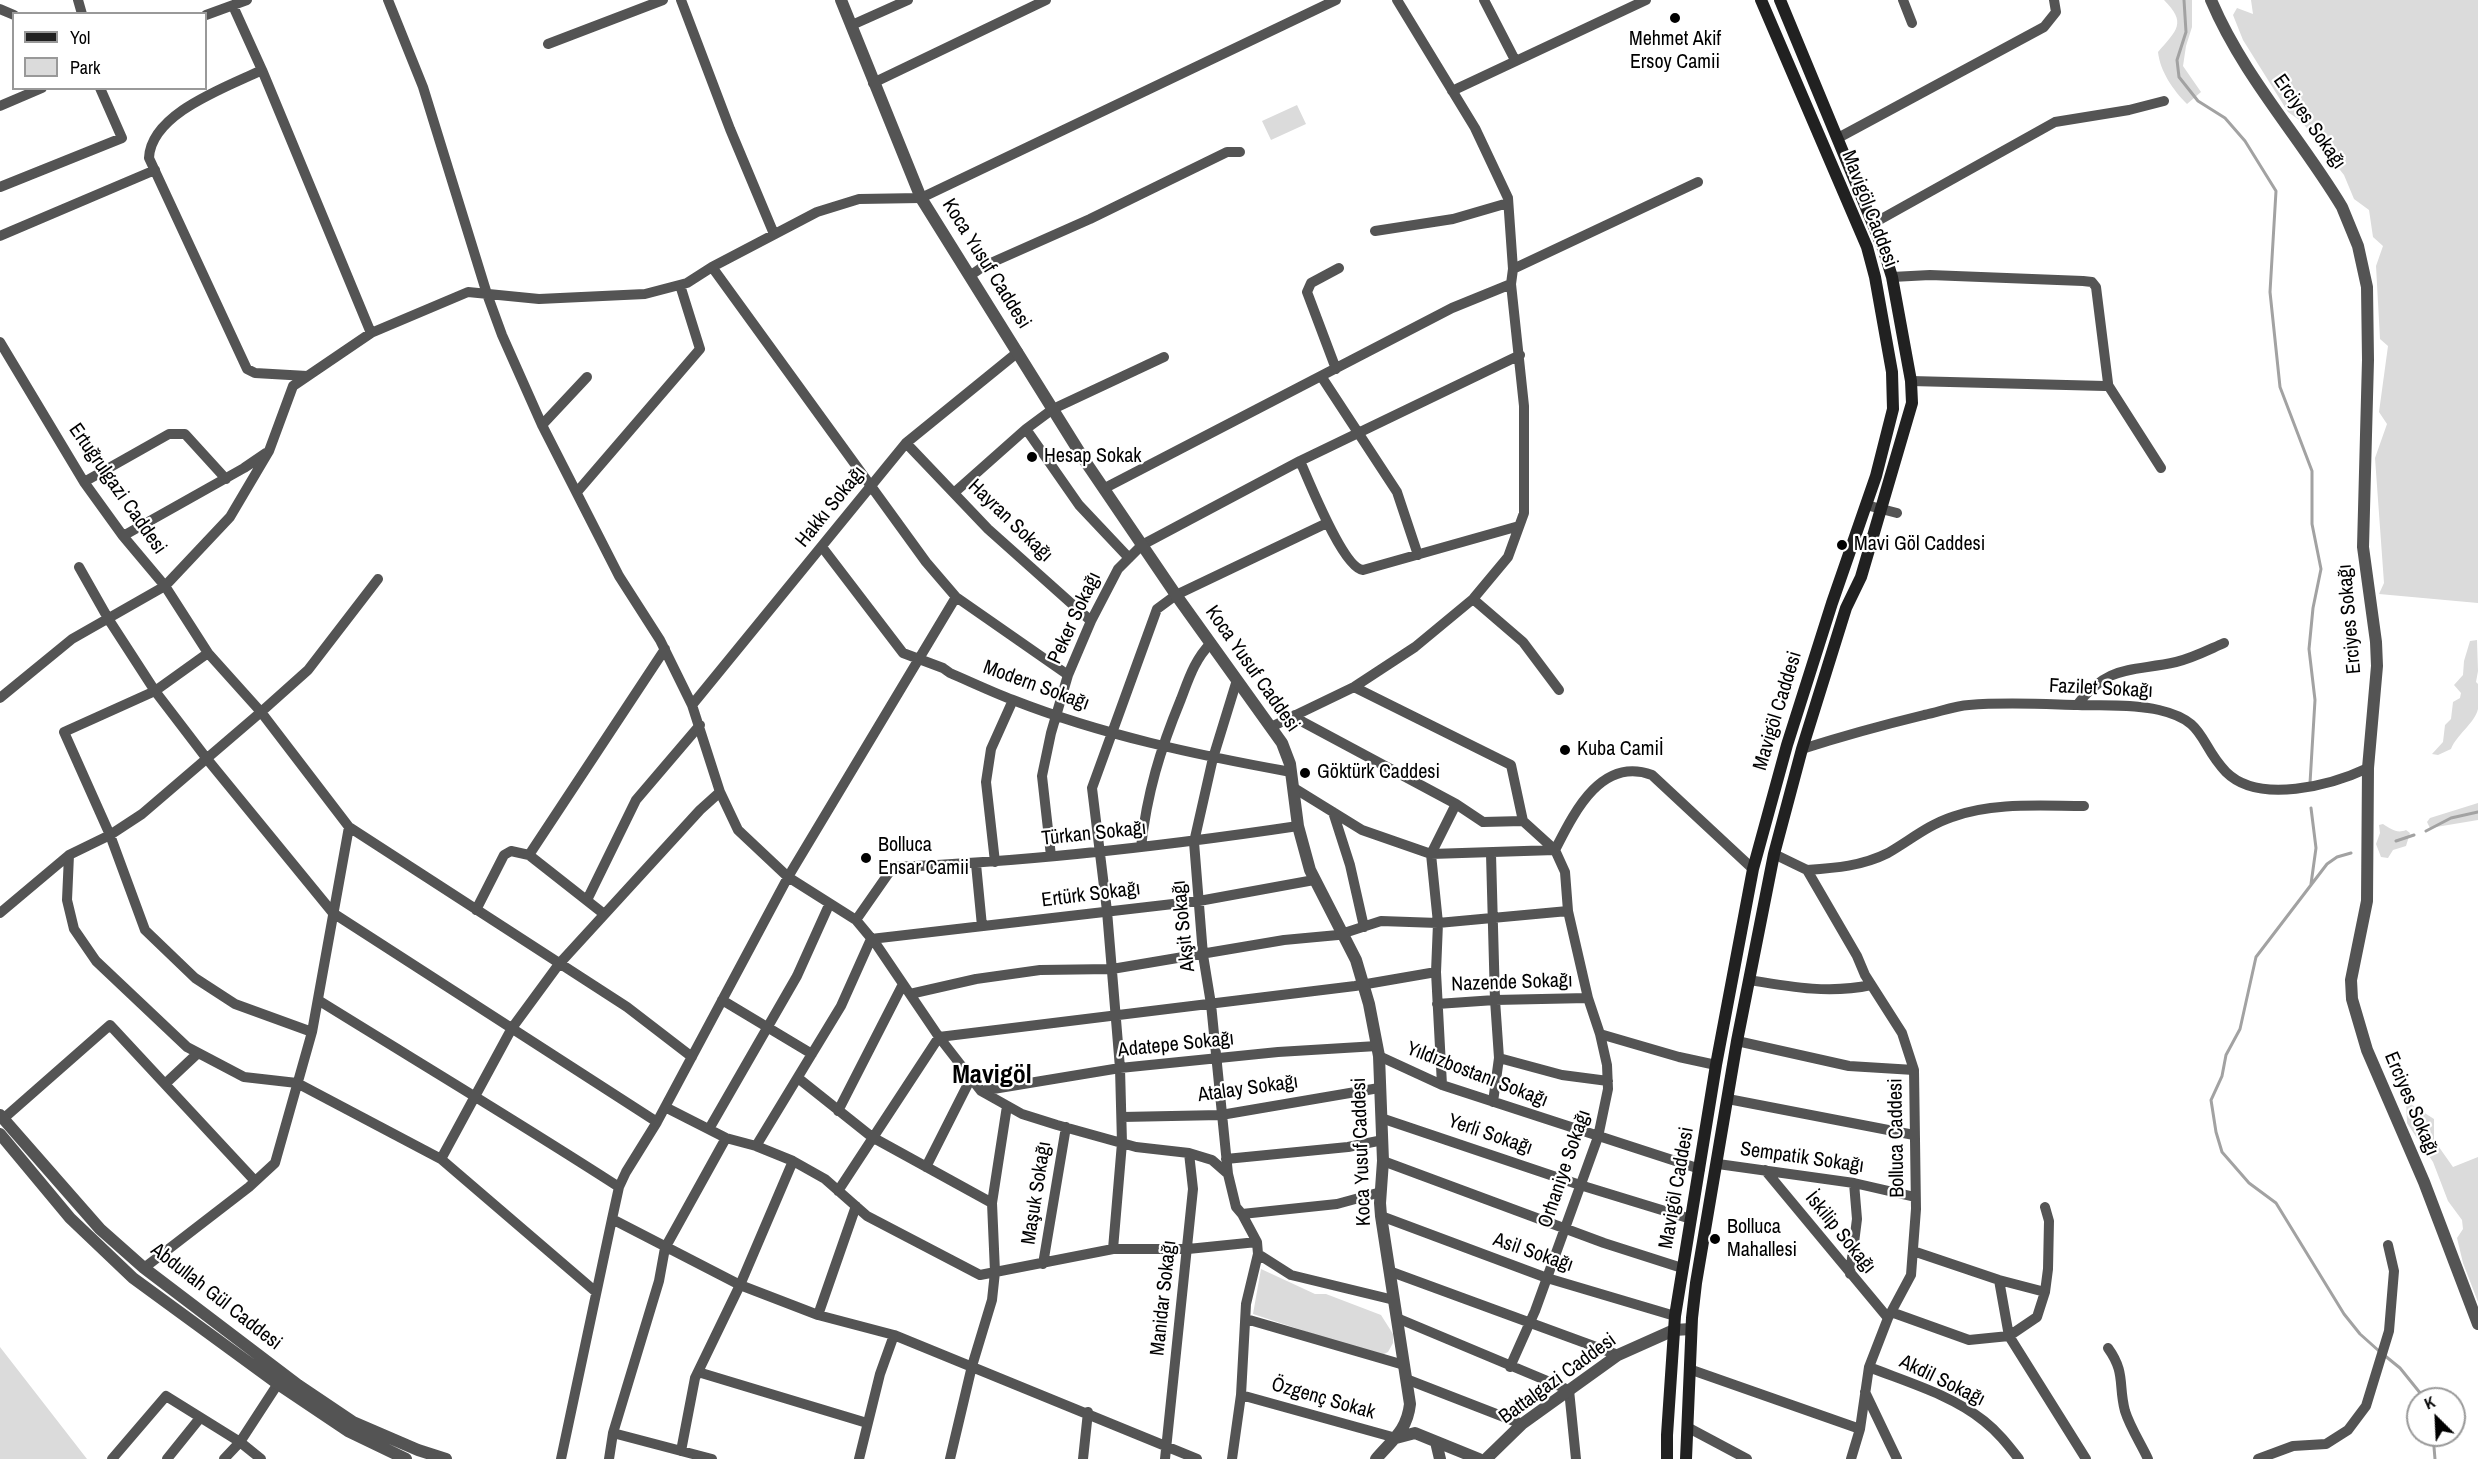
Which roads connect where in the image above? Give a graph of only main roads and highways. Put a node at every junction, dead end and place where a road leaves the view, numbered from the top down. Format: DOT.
graph roads {
  1 [pos="1761,0"];
  2 [pos="1780,0"];
  3 [pos="1667,1459"];
  4 [pos="1686,1459"];
  1 -- 3 [label="main road, Mavigöl Caddesi"];
  2 -- 4 [label="main road, Mavigöl Caddesi"];
}
